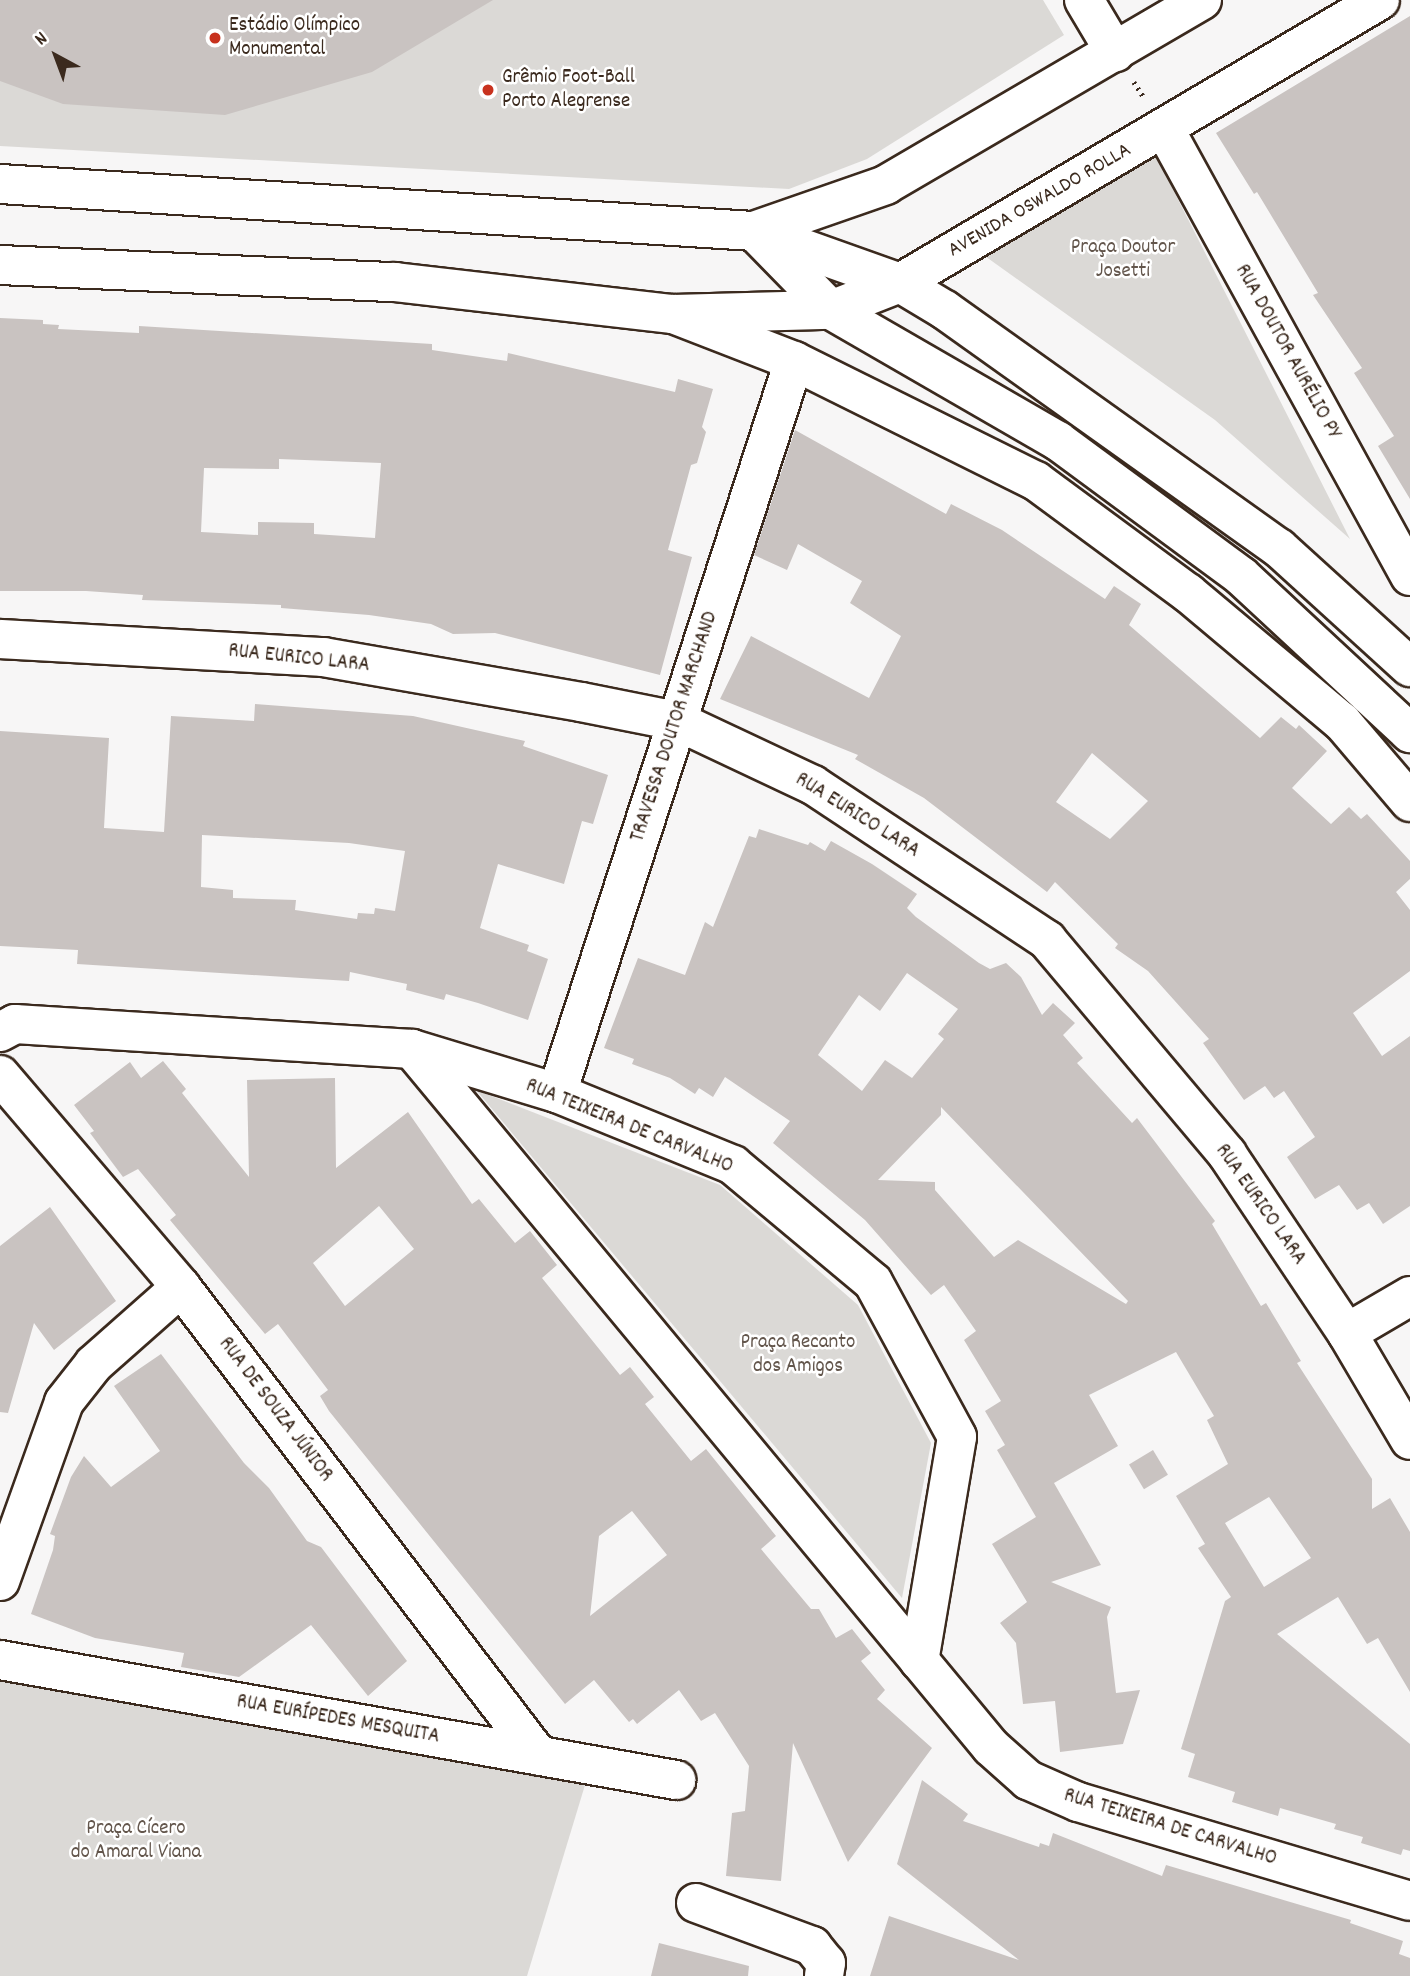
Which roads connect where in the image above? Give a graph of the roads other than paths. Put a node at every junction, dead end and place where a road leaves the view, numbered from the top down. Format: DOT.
graph roads {
  1 [pos="1084,0"];
  2 [pos="1202,0"];
  3 [pos="1380,0"];
  4 [pos="1115,52"];
  5 [pos="1164,128"];
  6 [pos="0,184"];
  7 [pos="754,231"];
  8 [pos="0,265"];
  9 [pos="900,283"];
  10 [pos="831,310"];
  11 [pos="673,314"];
  12 [pos="794,361"];
  13 [pos="1410,576"];
  14 [pos="0,639"];
  15 [pos="1410,667"];
  16 [pos="677,721"];
  17 [pos="1410,733"];
  18 [pos="1410,802"];
  19 [pos="5,1024"];
  20 [pos="412,1049"];
  21 [pos="0,1075"];
  22 [pos="556,1093"];
  23 [pos="181,1287"];
  24 [pos="1410,1296"];
  25 [pos="1348,1333"];
  26 [pos="1410,1440"];
  27 [pos="0,1581"];
  28 [pos="0,1660"];
  29 [pos="919,1661"];
  30 [pos="538,1755"];
  31 [pos="676,1780"];
  32 [pos="1410,1901"];
  33 [pos="696,1903"];
  34 [pos="824,1976"];
  1 -- 4 [label="street"];
  2 -- 4 [label="street"];
  3 -- 5 [label="street, AVENIDA OSWALDO ROLLA"];
  4 -- 7 [label="street"];
  5 -- 9 [label="street, AVENIDA OSWALDO ROLLA"];
  5 -- 13 [label="street, RUA DOUTOR AURÉLIO PY"];
  6 -- 7 [label="street"];
  7 -- 9 [label="street"];
  7 -- 10 [label="street"];
  8 -- 11 [label="street"];
  9 -- 10 [label="street, AVENIDA OSWALDO ROLLA"];
  9 -- 15 [label="street"];
  10 -- 11 [label="street, AVENIDA OSWALDO ROLLA"];
  10 -- 17 [label="street"];
  11 -- 12 [label="street"];
  12 -- 16 [label="street, TRAVESSA DOUTOR MARCHAND"];
  12 -- 18 [label="street"];
  14 -- 16 [label="street, RUA EURICO LARA"];
  16 -- 22 [label="street, TRAVESSA DOUTOR MARCHAND"];
  16 -- 25 [label="street, RUA EURICO LARA"];
  19 -- 20 [label="street, RUA TEIXEIRA DE CARVALHO"];
  20 -- 22 [label="street, RUA TEIXEIRA DE CARVALHO"];
  20 -- 29 [label="street"];
  21 -- 23 [label="street, RUA DE SOUZA JÚNIOR"];
  22 -- 29 [label="street, RUA TEIXEIRA DE CARVALHO"];
  23 -- 27 [label="street"];
  23 -- 30 [label="street, RUA DE SOUZA JÚNIOR"];
  24 -- 25 [label="street"];
  25 -- 26 [label="street, RUA EURICO LARA"];
  28 -- 30 [label="street, RUA EURÍPEDES MESQUITA"];
  29 -- 32 [label="street, RUA TEIXEIRA DE CARVALHO"];
  30 -- 31 [label="street, RUA EURÍPEDES MESQUITA"];
  33 -- 34 [label="street"];
}
